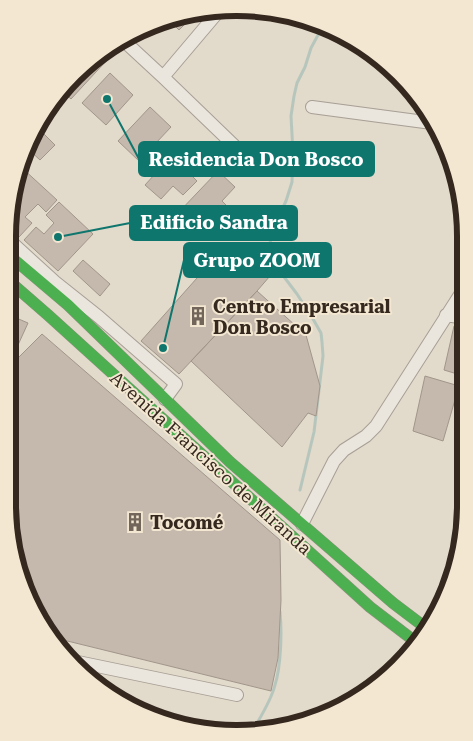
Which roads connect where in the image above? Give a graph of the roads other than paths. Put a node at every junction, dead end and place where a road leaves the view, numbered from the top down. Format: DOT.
graph roads {
  1 [pos="213,18"];
  2 [pos="128,45"];
  3 [pos="163,77"];
  4 [pos="312,107"];
  5 [pos="425,122"];
  6 [pos="244,155"];
  7 [pos="16,246"];
  8 [pos="16,261"];
  9 [pos="55,282"];
  10 [pos="42,283"];
  11 [pos="16,286"];
  12 [pos="67,291"];
  13 [pos="16,294"];
  14 [pos="27,296"];
  15 [pos="457,299"];
  16 [pos="68,305"];
  17 [pos="446,315"];
  18 [pos="457,317"];
  19 [pos="165,399"];
  20 [pos="302,524"];
  21 [pos="421,625"];
  22 [pos="411,639"];
  23 [pos="84,663"];
  24 [pos="237,695"];
  1 -- 3 [label="street"];
  2 -- 3 [label="street"];
  3 -- 6 [label="street"];
  4 -- 5 [label="street"];
  7 -- 9 [label="street, Avenida Francisco de Miranda"];
  8 -- 10 [label="main road, Avenida Francisco de Miranda"];
  9 -- 10 [label="street"];
  9 -- 12 [label="street, Avenida Francisco de Miranda"];
  10 -- 16 [label="main road, Avenida Francisco de Miranda"];
  11 -- 14 [label="main road, Avenida Francisco de Miranda"];
  12 -- 16 [label="street"];
  12 -- 19 [label="street, Avenida Francisco de Miranda"];
  13 -- 14 [label="main road"];
  14 -- 22 [label="main road, Avenida Francisco de Miranda"];
  15 -- 17 [label="street"];
  16 -- 19 [label="main road, Avenida Francisco de Miranda"];
  17 -- 18 [label="street"];
  17 -- 20 [label="street"];
  19 -- 20 [label="main road, Avenida Francisco de Miranda"];
  20 -- 21 [label="main road, Avenida Francisco de Miranda"];
  23 -- 24 [label="street"];
}
